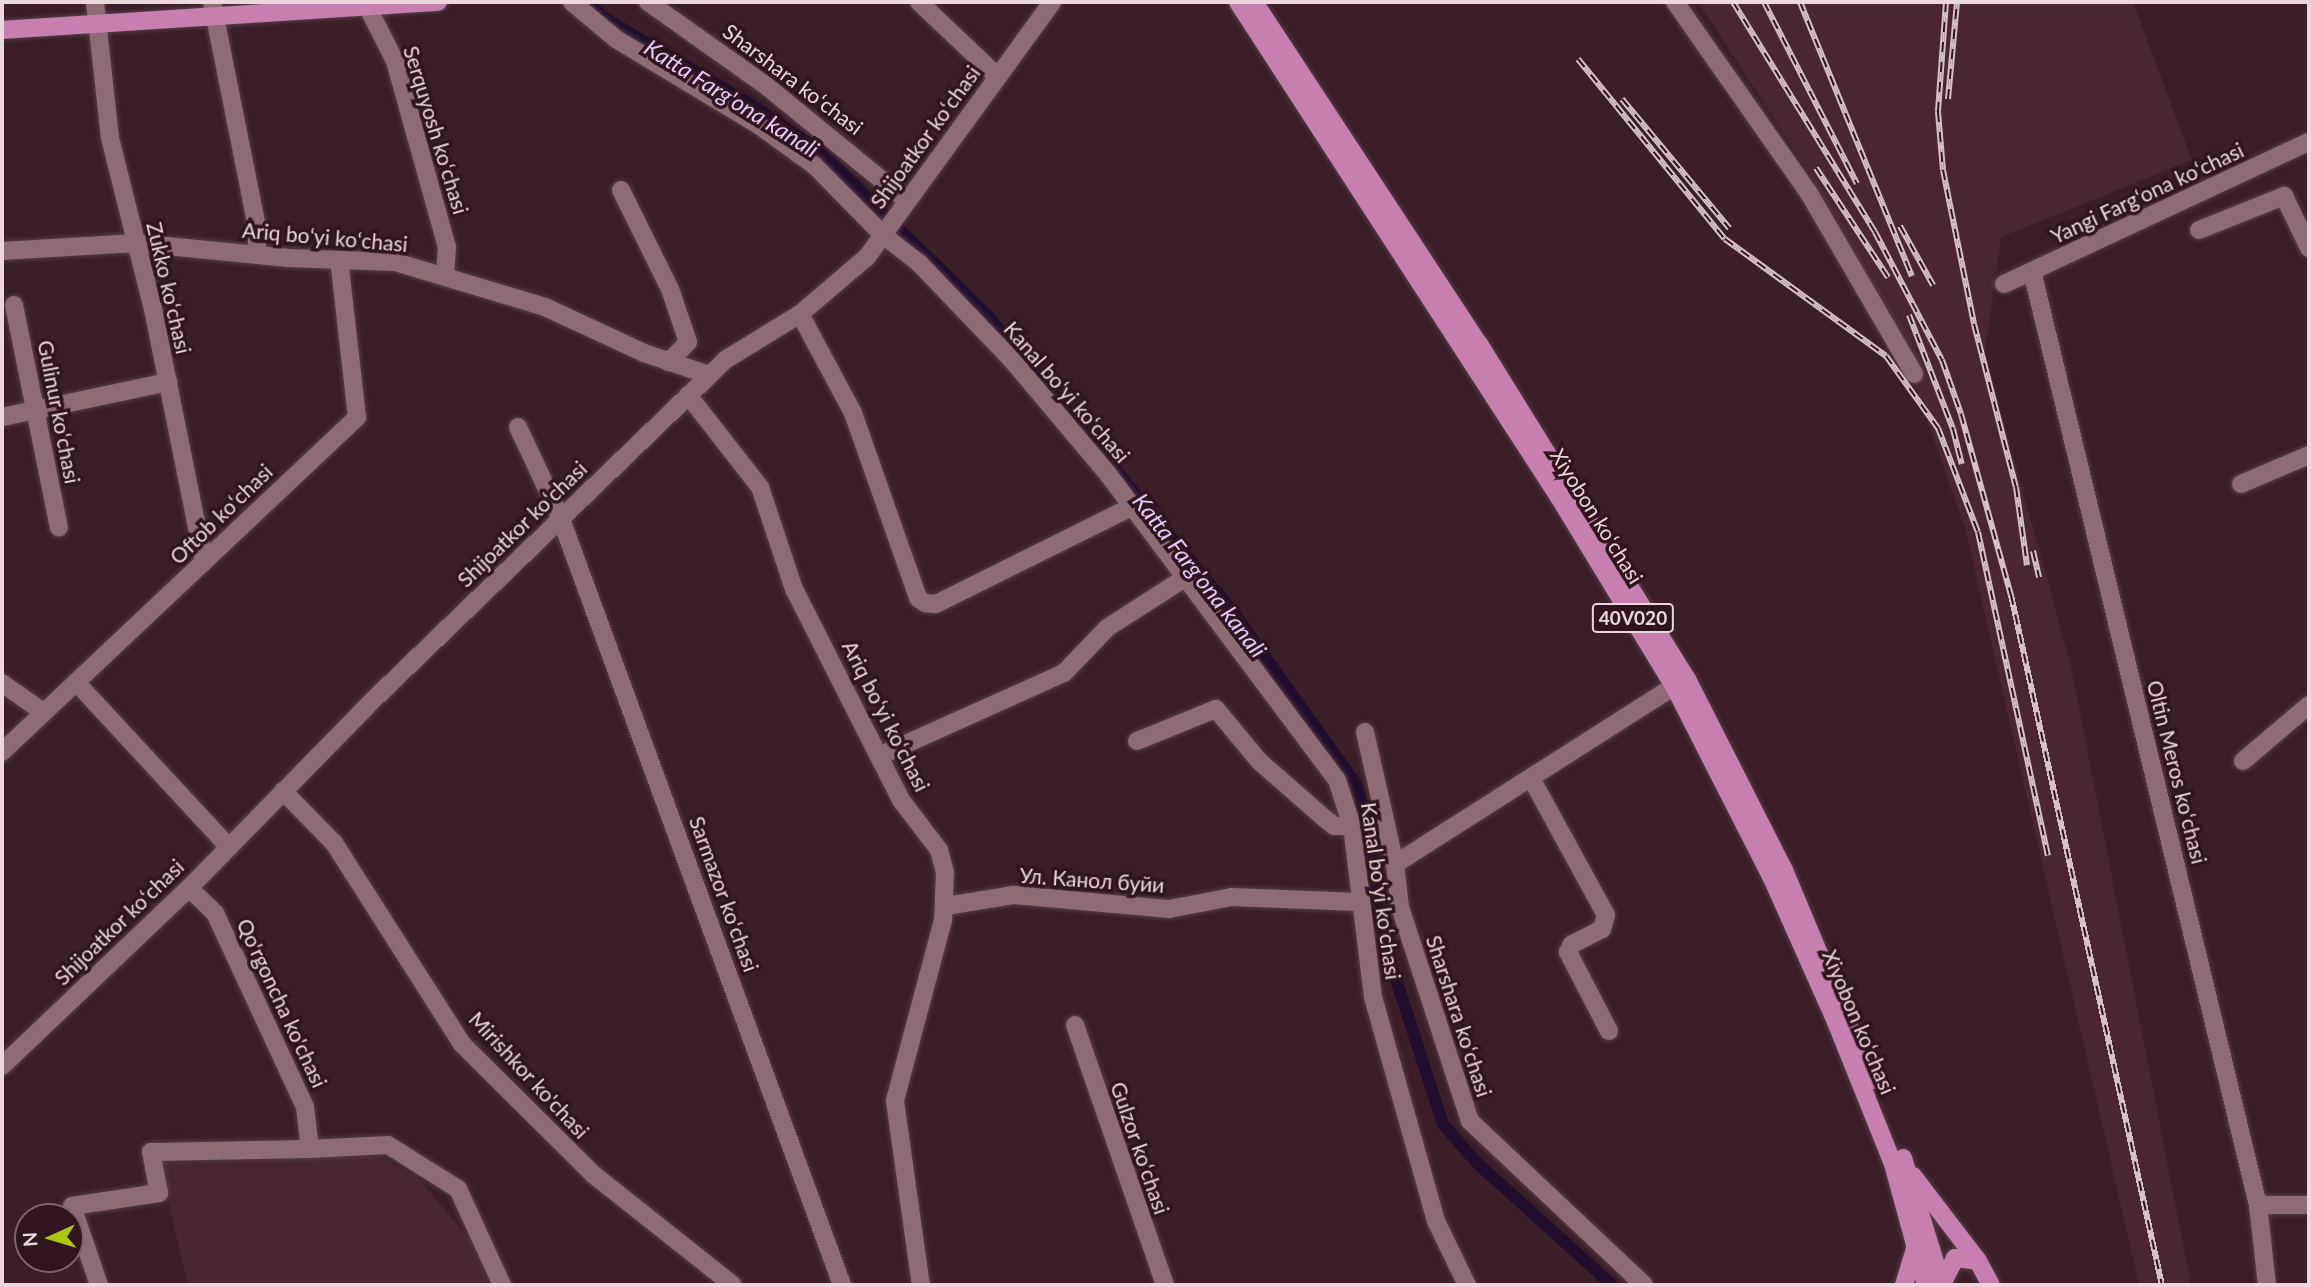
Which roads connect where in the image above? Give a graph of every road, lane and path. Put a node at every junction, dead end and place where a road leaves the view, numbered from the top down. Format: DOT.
graph roads {
  1 [pos="95,2"];
  2 [pos="438,2"];
  3 [pos="572,2"];
  4 [pos="648,2"];
  5 [pos="919,2"];
  6 [pos="1052,2"];
  7 [pos="1238,2"];
  8 [pos="1254,2"];
  9 [pos="1675,2"];
  10 [pos="366,5"];
  11 [pos="214,8"];
  12 [pos="99,23"];
  13 [pos="2,30"];
  14 [pos="997,76"];
  15 [pos="2309,142"];
  16 [pos="621,190"];
  17 [pos="905,199"];
  18 [pos="2199,230"];
  19 [pos="883,235"];
  20 [pos="136,243"];
  21 [pos="2309,248"];
  22 [pos="2,251"];
  23 [pos="257,254"];
  24 [pos="339,260"];
  25 [pos="2032,271"];
  26 [pos="445,275"];
  27 [pos="2004,284"];
  28 [pos="14,304"];
  29 [pos="800,314"];
  30 [pos="669,362"];
  31 [pos="1914,374"];
  32 [pos="709,375"];
  33 [pos="168,382"];
  34 [pos="688,395"];
  35 [pos="34,410"];
  36 [pos="2,417"];
  37 [pos="518,427"];
  38 [pos="2309,455"];
  39 [pos="2241,484"];
  40 [pos="1565,493"];
  41 [pos="1133,506"];
  42 [pos="561,519"];
  43 [pos="59,528"];
  44 [pos="204,562"];
  45 [pos="1186,577"];
  46 [pos="76,682"];
  47 [pos="2,683"];
  48 [pos="1674,686"];
  49 [pos="2309,705"];
  50 [pos="43,712"];
  51 [pos="1365,732"];
  52 [pos="1137,741"];
  53 [pos="2,752"];
  54 [pos="879,756"];
  55 [pos="2244,761"];
  56 [pos="1531,778"];
  57 [pos="284,791"];
  58 [pos="1352,826"];
  59 [pos="229,847"];
  60 [pos="1395,864"];
  61 [pos="189,888"];
  62 [pos="1359,902"];
  63 [pos="946,906"];
  64 [pos="1075,1025"];
  65 [pos="1609,1031"];
  66 [pos="2,1066"];
  67 [pos="310,1149"];
  68 [pos="1906,1167"];
  69 [pos="2258,1205"];
  70 [pos="2309,1205"];
  71 [pos="1915,1248"];
  72 [pos="1978,1261"];
  73 [pos="99,1285"];
  74 [pos="502,1285"];
  75 [pos="733,1285"];
  76 [pos="842,1285"];
  77 [pos="921,1285"];
  78 [pos="1165,1285"];
  79 [pos="1467,1285"];
  80 [pos="1644,1285"];
  81 [pos="1904,1285"];
  82 [pos="1937,1285"];
  83 [pos="1992,1285"];
  84 [pos="2267,1285"];
  1 -- 12 [label="street, Zukko koʻchasi"];
  2 -- 10 [label="main road"];
  3 -- 19 [label="street, Kanal boʻyi koʻchasi"];
  4 -- 17 [label="street, Sharshara koʻchasi"];
  5 -- 14 [label="street"];
  6 -- 14 [label="street, Shijoatkor koʻchasi"];
  7 -- 40 [label="main road, Xiyobon koʻchasi / 40V020"];
  8 -- 40 [label="main road, Xiyobon koʻchasi / 40V020"];
  9 -- 31 [label="street"];
  10 -- 11 [label="main road"];
  10 -- 26 [label="street, Serquyosh koʻchasi"];
  11 -- 12 [label="main road"];
  11 -- 23 [label="street"];
  12 -- 13 [label="main road"];
  12 -- 20 [label="street, Zukko koʻchasi"];
  14 -- 17 [label="street, Shijoatkor koʻchasi"];
  15 -- 25 [label="street, Yangi Fargʻona koʻchasi"];
  16 -- 30 [label="street"];
  17 -- 19 [label="street, Shijoatkor koʻchasi"];
  18 -- 21 [label="street"];
  19 -- 29 [label="street, Shijoatkor koʻchasi"];
  19 -- 41 [label="street, Kanal boʻyi koʻchasi"];
  20 -- 22 [label="street, Ariq boʻyi koʻchasi"];
  20 -- 23 [label="street, Ariq boʻyi koʻchasi"];
  20 -- 33 [label="street, Zukko koʻchasi"];
  23 -- 24 [label="street, Ariq boʻyi koʻchasi"];
  24 -- 26 [label="street, Ariq boʻyi koʻchasi"];
  24 -- 44 [label="street, Oftob koʻchasi"];
  25 -- 27 [label="street, Yangi Fargʻona koʻchasi"];
  25 -- 69 [label="street, Oltin Meros koʻchasi"];
  26 -- 30 [label="street, Ariq boʻyi koʻchasi"];
  28 -- 35 [label="street, Gulinur koʻchasi"];
  29 -- 32 [label="street, Shijoatkor koʻchasi"];
  29 -- 41 [label="street"];
  30 -- 32 [label="street, Ariq boʻyi koʻchasi"];
  32 -- 34 [label="street, Shijoatkor koʻchasi"];
  33 -- 35 [label="street"];
  33 -- 44 [label="street, Zukko koʻchasi"];
  34 -- 42 [label="street, Shijoatkor koʻchasi"];
  34 -- 54 [label="street, Ariq boʻyi koʻchasi"];
  35 -- 36 [label="street"];
  35 -- 43 [label="street, Gulinur koʻchasi"];
  37 -- 42 [label="street, Sarmazor koʻchasi"];
  38 -- 39 [label="street"];
  40 -- 48 [label="main road, Xiyobon koʻchasi / 40V020"];
  40 -- 68 [label="main road, Xiyobon koʻchasi / 40V020"];
  41 -- 45 [label="street, Kanal boʻyi koʻchasi"];
  42 -- 57 [label="street, Shijoatkor koʻchasi"];
  42 -- 76 [label="street, Sarmazor koʻchasi"];
  44 -- 46 [label="street, Oftob koʻchasi"];
  45 -- 54 [label="street"];
  45 -- 58 [label="street, Kanal boʻyi koʻchasi"];
  46 -- 50 [label="street, Oftob koʻchasi"];
  46 -- 59 [label="street"];
  47 -- 50 [label="street"];
  48 -- 56 [label="street"];
  48 -- 71 [label="main road, Xiyobon koʻchasi / 40V020"];
  49 -- 55 [label="street"];
  50 -- 53 [label="street, Oftob koʻchasi"];
  51 -- 60 [label="street, Sharshara koʻchasi"];
  52 -- 58 [label="street"];
  54 -- 63 [label="street, Ariq boʻyi koʻchasi"];
  56 -- 60 [label="street"];
  56 -- 65 [label="street"];
  57 -- 59 [label="street, Shijoatkor koʻchasi"];
  57 -- 75 [label="street, Mirishkor ko'chasi"];
  58 -- 62 [label="street, Kanal boʻyi koʻchasi"];
  59 -- 61 [label="street, Shijoatkor koʻchasi"];
  60 -- 80 [label="street, Sharshara koʻchasi"];
  61 -- 66 [label="street, Shijoatkor koʻchasi"];
  61 -- 67 [label="street, Qo'rgoncha ko'chasi"];
  62 -- 63 [label="street, Ул. Канол буйи"];
  62 -- 79 [label="street, Kanal boʻyi koʻchasi"];
  63 -- 77 [label="street, Ariq boʻyi koʻchasi"];
  64 -- 78 [label="street, Gulzor koʻchasi"];
  67 -- 73 [label="street"];
  67 -- 74 [label="street"];
  68 -- 72 [label="main road"];
  68 -- 82 [label="main road, Xiyobon koʻchasi / 40V020"];
  69 -- 70 [label="street"];
  69 -- 84 [label="street, Oltin Meros koʻchasi"];
  71 -- 81 [label="main road"];
  71 -- 82 [label="main road, Xiyobon koʻchasi / 40V020"];
  72 -- 82 [label="main road"];
  72 -- 83 [label="main road"];
}
